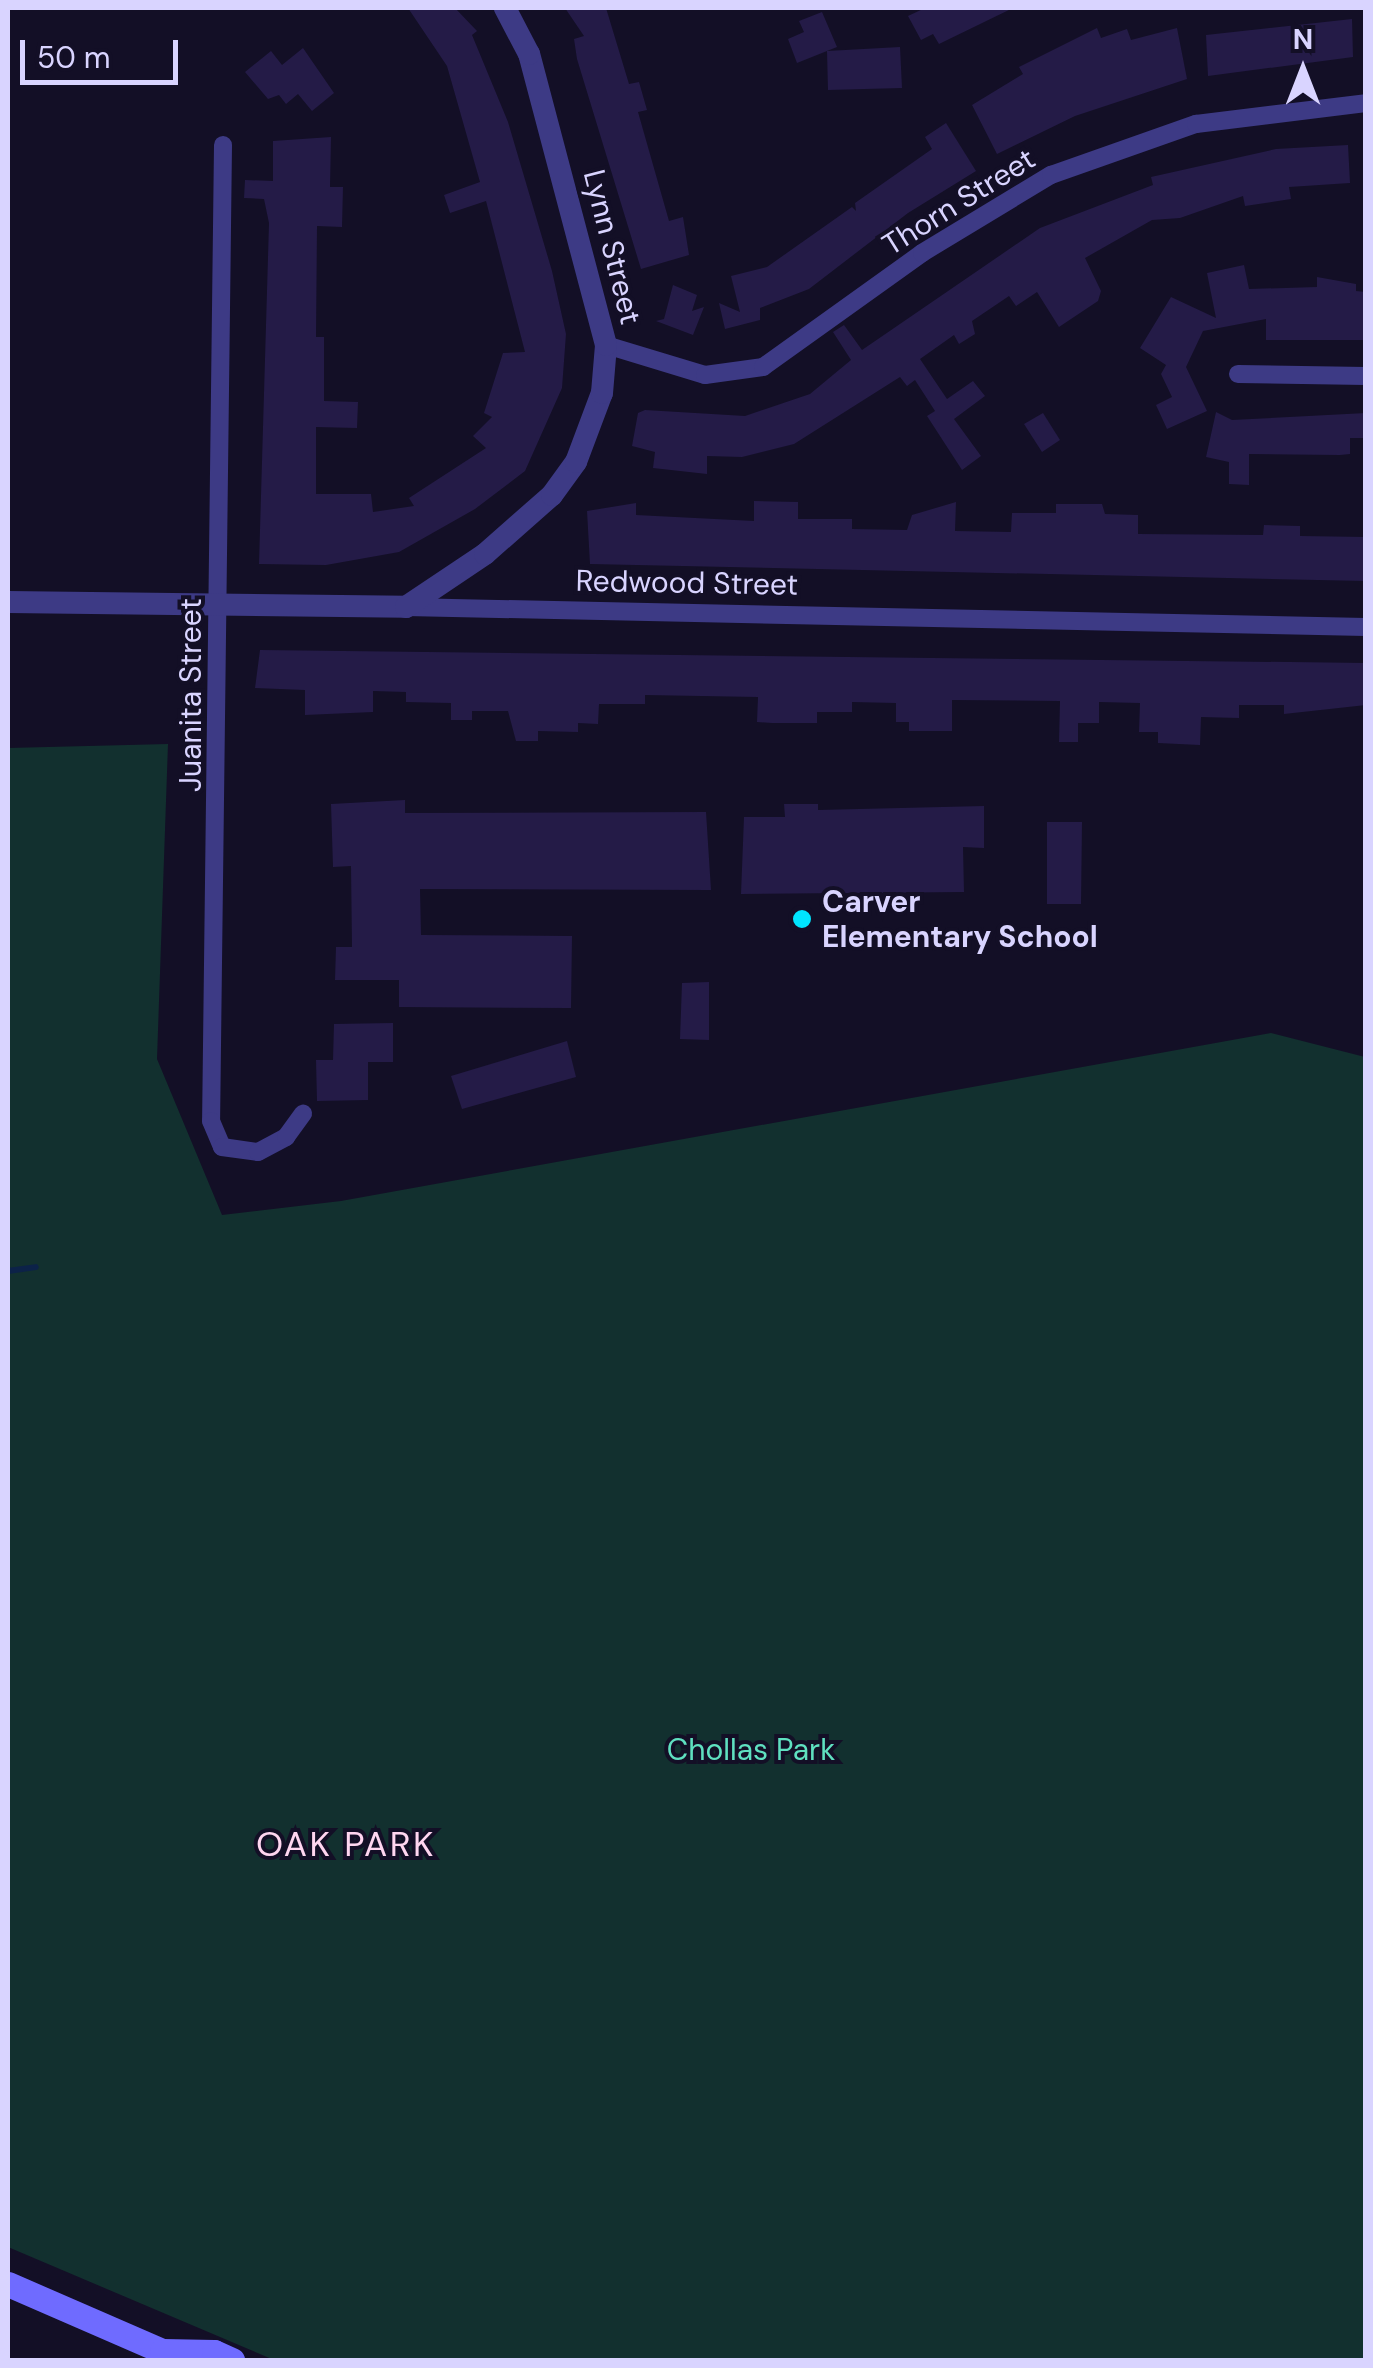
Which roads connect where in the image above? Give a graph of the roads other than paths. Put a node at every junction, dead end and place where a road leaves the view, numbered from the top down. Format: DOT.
graph roads {
  1 [pos="505,8"];
  2 [pos="1366,103"];
  3 [pos="223,145"];
  4 [pos="606,345"];
  5 [pos="1238,374"];
  6 [pos="1366,376"];
  7 [pos="8,602"];
  8 [pos="218,604"];
  9 [pos="406,607"];
  10 [pos="1366,627"];
  11 [pos="303,1114"];
  12 [pos="8,2284"];
  13 [pos="165,2356"];
  14 [pos="232,2360"];
  1 -- 4 [label="street, Lynn Street"];
  2 -- 4 [label="street, Thorn Street"];
  3 -- 8 [label="street, Juanita Street"];
  4 -- 9 [label="street, Lynn Street"];
  5 -- 6 [label="street"];
  7 -- 8 [label="street, Redwood Street"];
  8 -- 9 [label="street, Redwood Street"];
  8 -- 11 [label="street, Juanita Street"];
  9 -- 10 [label="street, Redwood Street"];
  12 -- 13 [label="main road"];
  13 -- 14 [label="main road"];
}
